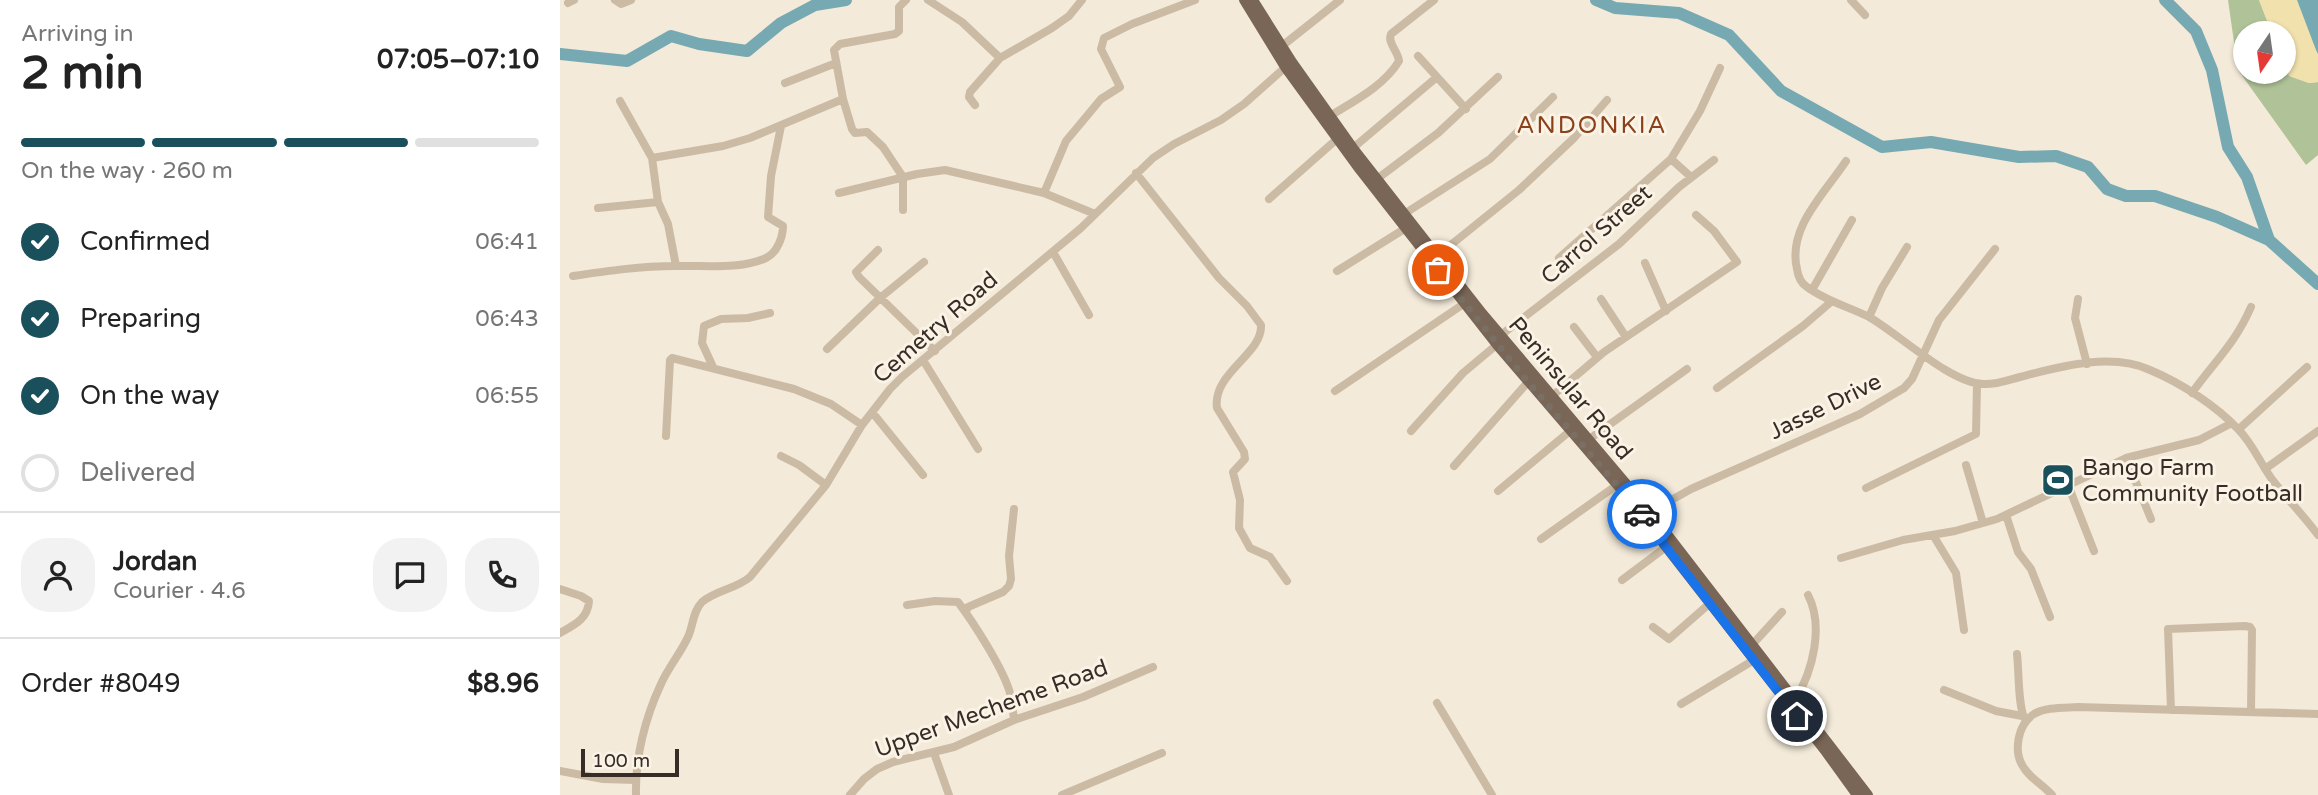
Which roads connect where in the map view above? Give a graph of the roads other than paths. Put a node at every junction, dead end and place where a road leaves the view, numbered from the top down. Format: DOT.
graph roads {
  1 [pos="615,0"];
  2 [pos="631,0"];
  3 [pos="906,0"];
  4 [pos="928,0"];
  5 [pos="1082,0"];
  6 [pos="1195,0"];
  7 [pos="1244,0"];
  8 [pos="1253,0"];
  9 [pos="1340,0"];
  10 [pos="1434,0"];
  11 [pos="1851,0"];
  12 [pos="1865,15"];
  13 [pos="1282,46"];
  14 [pos="1418,56"];
  15 [pos="1000,58"];
  16 [pos="836,63"];
  17 [pos="1288,65"];
  18 [pos="1720,68"];
  19 [pos="1437,77"];
  20 [pos="1498,77"];
  21 [pos="785,83"];
  22 [pos="1553,97"];
  23 [pos="843,99"];
  24 [pos="1607,100"];
  25 [pos="621,101"];
  26 [pos="975,105"];
  27 [pos="1466,109"];
  28 [pos="1330,116"];
  29 [pos="781,126"];
  30 [pos="1337,139"];
  31 [pos="1353,148"];
  32 [pos="652,158"];
  33 [pos="1671,159"];
  34 [pos="1714,160"];
  35 [pos="1846,161"];
  36 [pos="1136,173"];
  37 [pos="902,177"];
  38 [pos="1691,177"];
  39 [pos="1377,179"];
  40 [pos="839,192"];
  41 [pos="1044,193"];
  42 [pos="1269,199"];
  43 [pos="658,202"];
  44 [pos="598,208"];
  45 [pos="903,210"];
  46 [pos="1096,214"];
  47 [pos="1404,214"];
  48 [pos="1696,215"];
  49 [pos="1852,220"];
  50 [pos="1406,228"];
  51 [pos="1906,247"];
  52 [pos="1995,248"];
  53 [pos="878,250"];
  54 [pos="1053,252"];
  55 [pos="1437,256"];
  56 [pos="1559,258"];
  57 [pos="924,262"];
  58 [pos="1645,263"];
  59 [pos="676,265"];
  60 [pos="1337,271"];
  61 [pos="573,276"];
  62 [pos="1808,288"];
  63 [pos="880,298"];
  64 [pos="1601,299"];
  65 [pos="2077,299"];
  66 [pos="1832,301"];
  67 [pos="1465,303"];
  68 [pos="2251,307"];
  69 [pos="1666,311"];
  70 [pos="770,313"];
  71 [pos="1089,315"];
  72 [pos="1869,317"];
  73 [pos="1574,327"];
  74 [pos="1626,337"];
  75 [pos="1501,340"];
  76 [pos="827,349"];
  77 [pos="934,351"];
  78 [pos="1923,356"];
  79 [pos="1597,357"];
  80 [pos="923,360"];
  81 [pos="2087,364"];
  82 [pos="713,367"];
  83 [pos="2307,368"];
  84 [pos="1687,369"];
  85 [pos="1528,382"];
  86 [pos="1978,384"];
  87 [pos="1717,388"];
  88 [pos="1335,391"];
  89 [pos="2192,393"];
  90 [pos="1551,397"];
  91 [pos="872,412"];
  92 [pos="862,425"];
  93 [pos="2235,426"];
  94 [pos="1411,431"];
  95 [pos="1570,431"];
  96 [pos="2318,431"];
  97 [pos="666,436"];
  98 [pos="1588,440"];
  99 [pos="978,449"];
  100 [pos="781,456"];
  101 [pos="2126,458"];
  102 [pos="1966,465"];
  103 [pos="1454,466"];
  104 [pos="2265,469"];
  105 [pos="923,475"];
  106 [pos="826,485"];
  107 [pos="1617,485"];
  108 [pos="2068,485"];
  109 [pos="1866,488"];
  110 [pos="1498,491"];
  111 [pos="1014,509"];
  112 [pos="1650,512"];
  113 [pos="2006,515"];
  114 [pos="2151,519"];
  115 [pos="1983,523"];
  116 [pos="1933,535"];
  117 [pos="2318,535"];
  118 [pos="1541,539"];
  119 [pos="1666,547"];
  120 [pos="2094,551"];
  121 [pos="1841,558"];
  122 [pos="1287,580"];
  123 [pos="1622,580"];
  124 [pos="560,589"];
  125 [pos="1808,595"];
  126 [pos="1709,604"];
  127 [pos="907,605"];
  128 [pos="966,612"];
  129 [pos="1783,612"];
  130 [pos="2050,617"];
  131 [pos="1653,627"];
  132 [pos="1964,630"];
  133 [pos="560,633"];
  134 [pos="1751,646"];
  135 [pos="2017,654"];
  136 [pos="1754,660"];
  137 [pos="1153,667"];
  138 [pos="1944,690"];
  139 [pos="1795,700"];
  140 [pos="1437,703"];
  141 [pos="1681,704"];
  142 [pos="2171,710"];
  143 [pos="2252,712"];
  144 [pos="2318,714"];
  145 [pos="2025,718"];
  146 [pos="1014,720"];
  147 [pos="934,753"];
  148 [pos="1163,753"];
  149 [pos="560,771"];
  150 [pos="635,780"];
  151 [pos="636,795"];
  152 [pos="850,795"];
  153 [pos="949,795"];
  154 [pos="1062,795"];
  155 [pos="1492,795"];
  156 [pos="1857,795"];
  157 [pos="1868,795"];
  158 [pos="2052,795"];
  1 -- 2 [label="street"];
  3 -- 16 [label="street"];
  4 -- 15 [label="street"];
  5 -- 15 [label="street"];
  6 -- 41 [label="street"];
  7 -- 17 [label="main road, Peninsular Road"];
  8 -- 13 [label="main road, Peninsular Road"];
  9 -- 13 [label="street"];
  10 -- 28 [label="street"];
  11 -- 12 [label="street"];
  13 -- 17 [label="main road, Peninsular Road"];
  14 -- 19 [label="street"];
  15 -- 26 [label="street"];
  16 -- 21 [label="street"];
  16 -- 23 [label="street"];
  17 -- 28 [label="main road, Peninsular Road"];
  17 -- 30 [label="main road, Peninsular Road"];
  17 -- 36 [label="street, Cemetry Road"];
  18 -- 33 [label="street"];
  19 -- 27 [label="street"];
  19 -- 31 [label="street"];
  20 -- 27 [label="street"];
  22 -- 47 [label="street"];
  23 -- 29 [label="street"];
  23 -- 37 [label="street"];
  24 -- 55 [label="street"];
  25 -- 32 [label="street"];
  27 -- 39 [label="street"];
  28 -- 31 [label="main road, Peninsular Road"];
  29 -- 32 [label="street"];
  29 -- 59 [label="street"];
  30 -- 42 [label="street"];
  30 -- 50 [label="main road, Peninsular Road"];
  31 -- 39 [label="main road, Peninsular Road"];
  32 -- 43 [label="street"];
  33 -- 38 [label="street"];
  33 -- 56 [label="street"];
  34 -- 38 [label="street, Carrol Street"];
  35 -- 62 [label="street"];
  36 -- 46 [label="street, Cemetry Road"];
  36 -- 122 [label="street"];
  37 -- 40 [label="street"];
  37 -- 41 [label="street"];
  37 -- 45 [label="street"];
  38 -- 75 [label="street, Carrol Street"];
  39 -- 47 [label="main road, Peninsular Road"];
  41 -- 46 [label="street"];
  43 -- 44 [label="street"];
  43 -- 59 [label="street"];
  46 -- 54 [label="street, Cemetry Road"];
  47 -- 55 [label="main road, Peninsular Road"];
  48 -- 69 [label="street"];
  49 -- 62 [label="street"];
  50 -- 60 [label="street"];
  50 -- 67 [label="main road, Peninsular Road"];
  51 -- 72 [label="street"];
  52 -- 78 [label="street, Jasse Drive"];
  53 -- 63 [label="street"];
  54 -- 71 [label="street"];
  54 -- 77 [label="street, Cemetry Road"];
  55 -- 75 [label="main road, Peninsular Road"];
  57 -- 63 [label="street"];
  58 -- 69 [label="street"];
  59 -- 61 [label="street"];
  62 -- 66 [label="street"];
  63 -- 76 [label="street"];
  63 -- 77 [label="street"];
  64 -- 74 [label="street"];
  65 -- 81 [label="street"];
  66 -- 72 [label="street"];
  66 -- 87 [label="street"];
  67 -- 75 [label="main road, Peninsular Road"];
  67 -- 88 [label="street"];
  68 -- 89 [label="street"];
  69 -- 74 [label="street"];
  70 -- 82 [label="street"];
  72 -- 78 [label="street"];
  73 -- 79 [label="street"];
  74 -- 79 [label="street"];
  75 -- 85 [label="main road, Peninsular Road"];
  75 -- 90 [label="main road, Peninsular Road"];
  75 -- 94 [label="street, Carrol Street"];
  77 -- 80 [label="street, Cemetry Road"];
  78 -- 86 [label="street"];
  78 -- 112 [label="street, Jasse Drive"];
  79 -- 90 [label="street"];
  80 -- 91 [label="street, Cemetry Road"];
  80 -- 99 [label="street"];
  81 -- 86 [label="street"];
  81 -- 89 [label="street"];
  82 -- 92 [label="street"];
  82 -- 97 [label="street"];
  83 -- 93 [label="street"];
  84 -- 98 [label="street"];
  85 -- 95 [label="main road, Peninsular Road"];
  85 -- 103 [label="street"];
  86 -- 109 [label="street"];
  89 -- 93 [label="street"];
  90 -- 98 [label="main road, Peninsular Road"];
  91 -- 92 [label="street, Cemetry Road"];
  91 -- 105 [label="street"];
  92 -- 106 [label="street, Cemetry Road"];
  93 -- 101 [label="street"];
  93 -- 104 [label="street"];
  95 -- 107 [label="main road, Peninsular Road"];
  95 -- 110 [label="street"];
  96 -- 104 [label="street"];
  98 -- 112 [label="main road, Peninsular Road"];
  100 -- 106 [label="street"];
  101 -- 108 [label="street"];
  101 -- 114 [label="street"];
  102 -- 115 [label="street"];
  104 -- 117 [label="street"];
  106 -- 150 [label="street, Cemetry Road"];
  107 -- 118 [label="street"];
  107 -- 119 [label="main road, Peninsular Road"];
  108 -- 113 [label="street"];
  108 -- 120 [label="street"];
  111 -- 128 [label="street"];
  112 -- 134 [label="main road, Peninsular Road"];
  113 -- 115 [label="street"];
  113 -- 130 [label="street"];
  115 -- 116 [label="street"];
  116 -- 121 [label="street"];
  116 -- 132 [label="street"];
  119 -- 123 [label="street"];
  119 -- 126 [label="main road, Peninsular Road"];
  124 -- 133 [label="street"];
  125 -- 139 [label="street"];
  126 -- 131 [label="street"];
  126 -- 136 [label="main road, Peninsular Road"];
  127 -- 128 [label="street"];
  128 -- 146 [label="street"];
  129 -- 134 [label="street"];
  134 -- 139 [label="main road, Peninsular Road"];
  135 -- 145 [label="street"];
  136 -- 141 [label="street"];
  136 -- 156 [label="main road, Peninsular Road"];
  137 -- 146 [label="street, Upper Mecheme Road"];
  138 -- 145 [label="street"];
  139 -- 157 [label="main road, Peninsular Road"];
  140 -- 155 [label="street"];
  142 -- 143 [label="street"];
  142 -- 143 [label="street"];
  142 -- 145 [label="street"];
  143 -- 144 [label="street"];
  145 -- 158 [label="street"];
  146 -- 147 [label="street, Upper Mecheme Road"];
  147 -- 152 [label="street, Upper Mecheme Road"];
  147 -- 153 [label="street"];
  148 -- 154 [label="street"];
  149 -- 150 [label="street"];
  150 -- 151 [label="street, Cemetry Road"];
}
